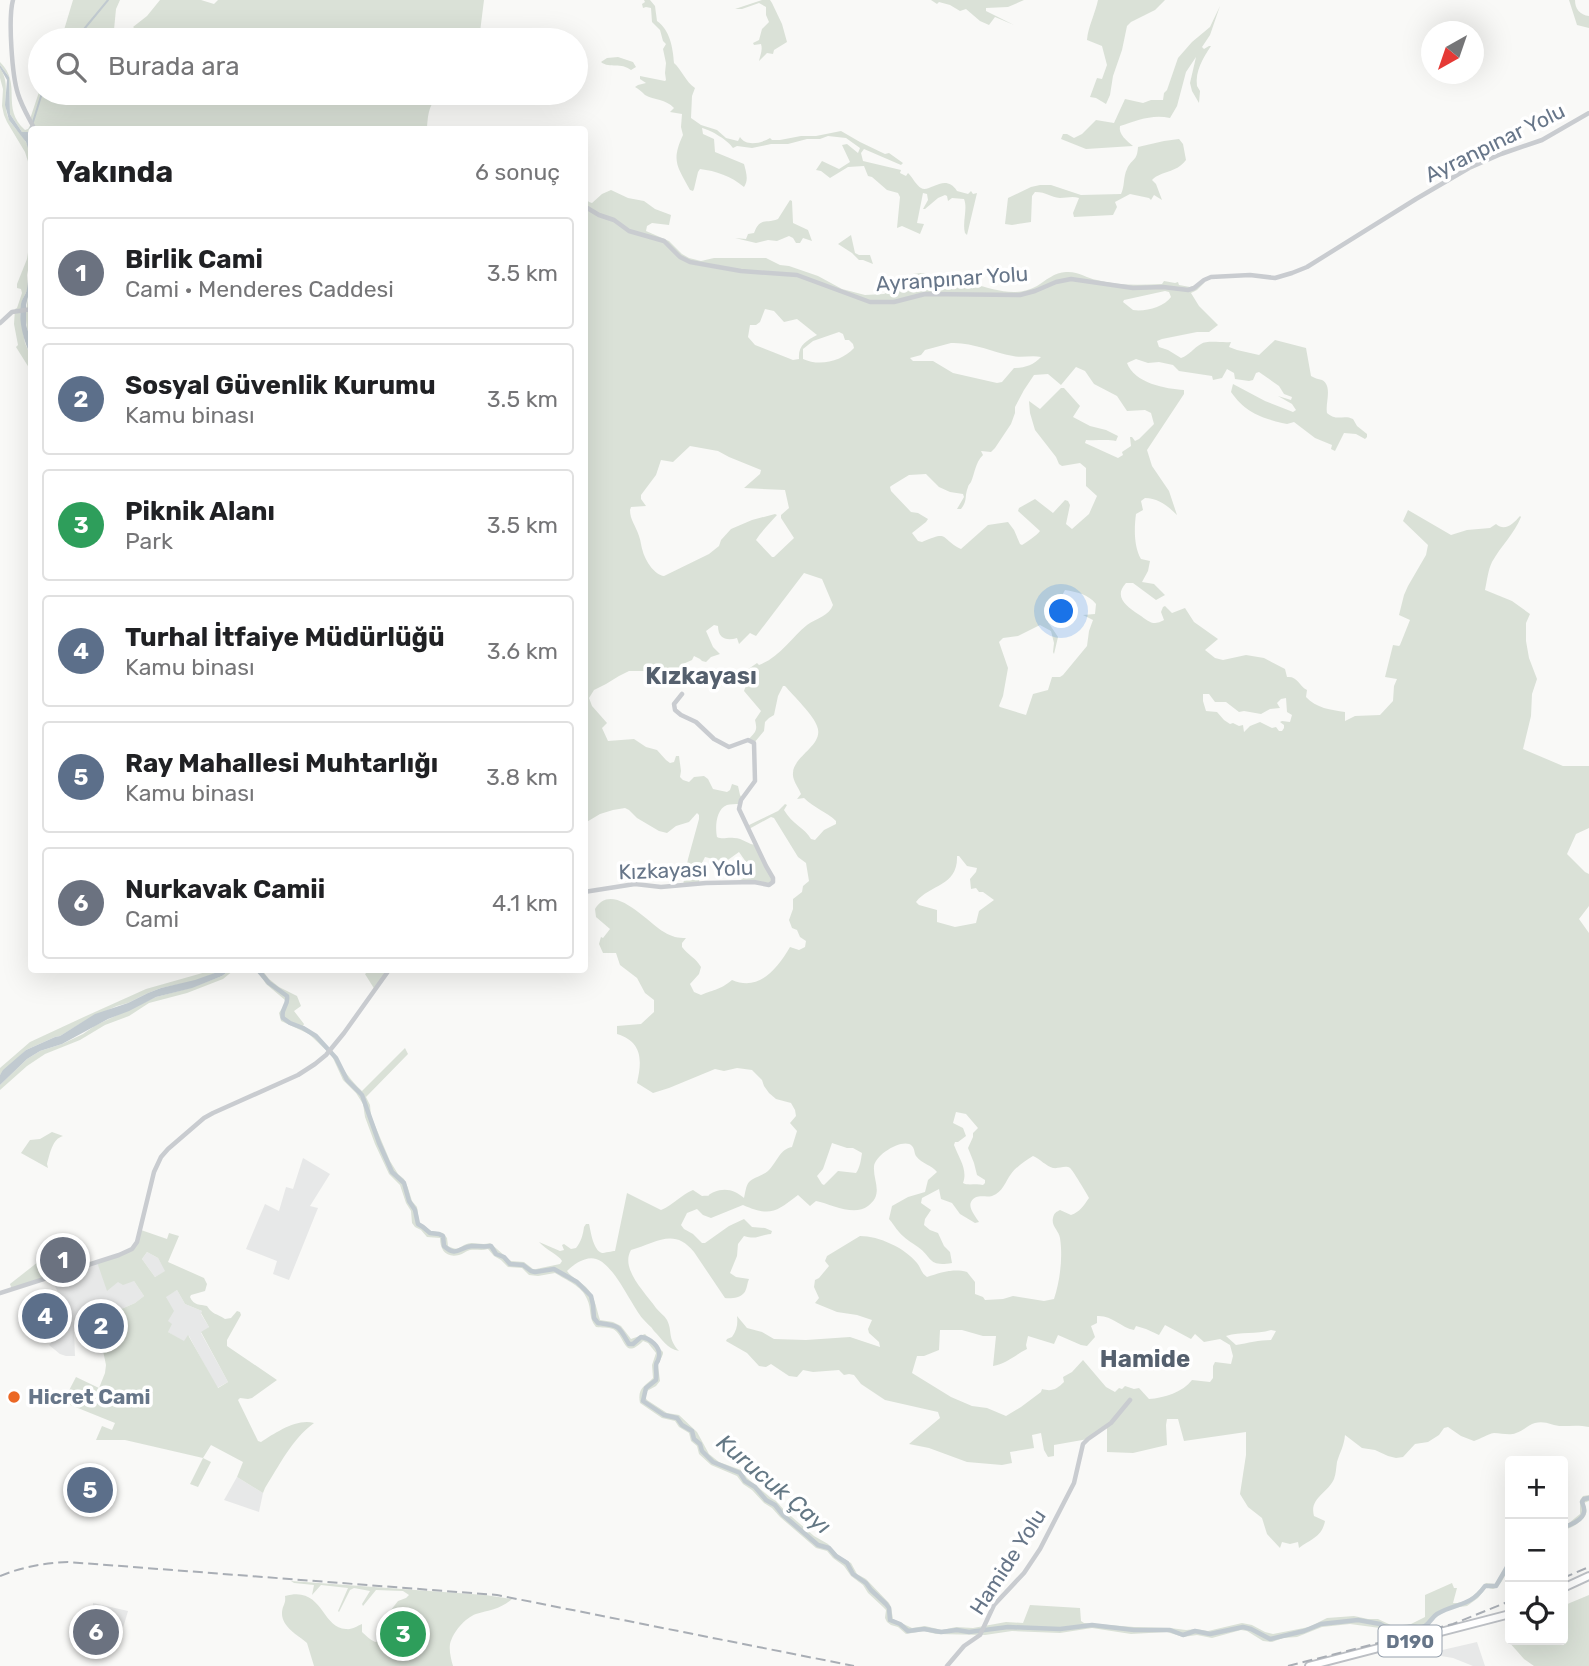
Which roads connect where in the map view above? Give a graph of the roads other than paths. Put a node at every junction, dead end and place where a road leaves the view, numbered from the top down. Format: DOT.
graph roads {
  1 [pos="13,0"];
  2 [pos="1589,113"];
  3 [pos="34,126"];
  4 [pos="588,209"];
  5 [pos="28,310"];
  6 [pos="0,323"];
  7 [pos="682,694"];
  8 [pos="588,891"];
  9 [pos="387,973"];
  10 [pos="0,1293"];
  11 [pos="1130,1400"];
  12 [pos="1589,1576"];
  13 [pos="1568,1586"];
  14 [pos="1505,1615"];
  15 [pos="947,1666"];
  16 [pos="1309,1666"];
  1 -- 3 [label="street"];
  2 -- 4 [label="street, Ayranpınar Yolu"];
  5 -- 6 [label="street"];
  7 -- 8 [label="street, Kızkayası Yolu"];
  9 -- 10 [label="street"];
  11 -- 15 [label="street, Hamide Yolu"];
  12 -- 13 [label="main road"];
  14 -- 16 [label="main road, D190"];
}
